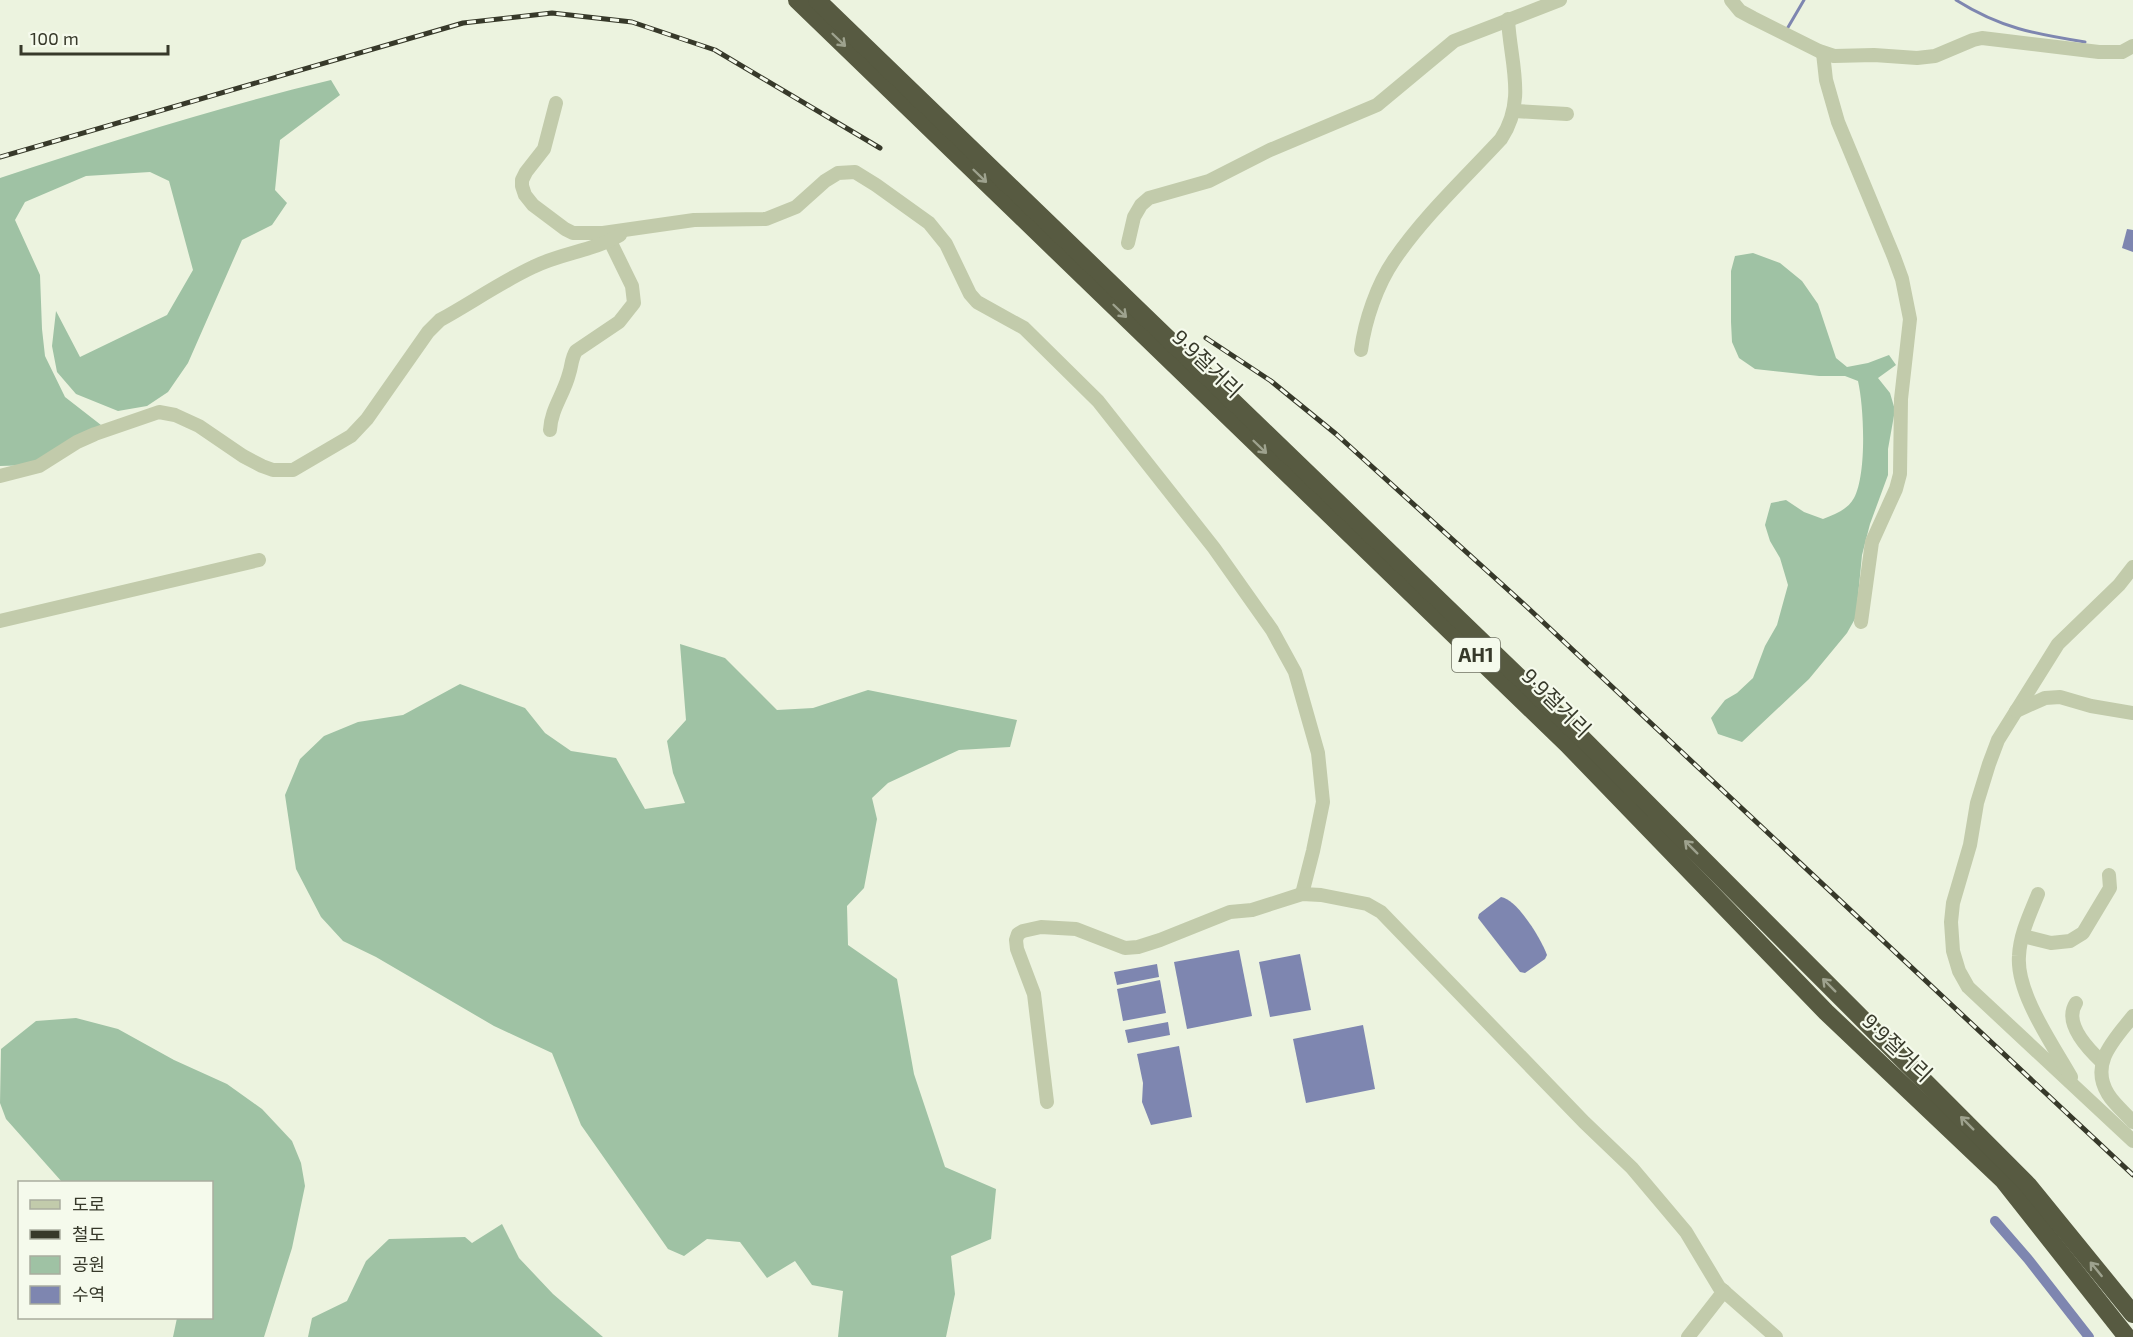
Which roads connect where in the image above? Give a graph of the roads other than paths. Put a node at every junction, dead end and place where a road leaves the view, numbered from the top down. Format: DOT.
graph roads {
  1 [pos="797,0"];
  2 [pos="817,0"];
  3 [pos="1560,0"];
  4 [pos="1731,0"];
  5 [pos="1508,20"];
  6 [pos="2129,51"];
  7 [pos="1823,53"];
  8 [pos="556,103"];
  9 [pos="1515,111"];
  10 [pos="1567,114"];
  11 [pos="629,230"];
  12 [pos="610,241"];
  13 [pos="1128,243"];
  14 [pos="1360,350"];
  15 [pos="550,430"];
  16 [pos="0,476"];
  17 [pos="259,560"];
  18 [pos="2133,567"];
  19 [pos="0,621"];
  20 [pos="1861,622"];
  21 [pos="2016,711"];
  22 [pos="2133,713"];
  23 [pos="2109,874"];
  24 [pos="1302,894"];
  25 [pos="2038,894"];
  26 [pos="2023,936"];
  27 [pos="2076,1003"];
  28 [pos="2133,1016"];
  29 [pos="2102,1062"];
  30 [pos="2078,1089"];
  31 [pos="1047,1102"];
  32 [pos="2133,1122"];
  33 [pos="2133,1141"];
  34 [pos="1724,1292"];
  35 [pos="2130,1304"];
  36 [pos="1688,1337"];
  37 [pos="1776,1337"];
  38 [pos="2127,1337"];
  1 -- 38 [label="highway, 9·9절거리 / AH1, one-way"];
  35 -- 2 [label="highway, 9·9절거리 / AH1, one-way"];
  3 -- 5 [label="street"];
  4 -- 7 [label="street"];
  5 -- 9 [label="street"];
  5 -- 13 [label="street"];
  6 -- 7 [label="street"];
  7 -- 20 [label="street"];
  8 -- 11 [label="street"];
  9 -- 10 [label="street"];
  9 -- 14 [label="street"];
  11 -- 12 [label="street"];
  11 -- 24 [label="street"];
  12 -- 15 [label="street"];
  12 -- 16 [label="street"];
  17 -- 19 [label="street"];
  18 -- 21 [label="street"];
  21 -- 22 [label="street"];
  21 -- 30 [label="street"];
  23 -- 26 [label="street"];
  24 -- 31 [label="street"];
  24 -- 34 [label="street"];
  25 -- 26 [label="street"];
  26 -- 30 [label="street"];
  27 -- 29 [label="street"];
  28 -- 29 [label="street"];
  29 -- 32 [label="street"];
  30 -- 33 [label="street"];
  34 -- 36 [label="street"];
  34 -- 37 [label="street"];
}
